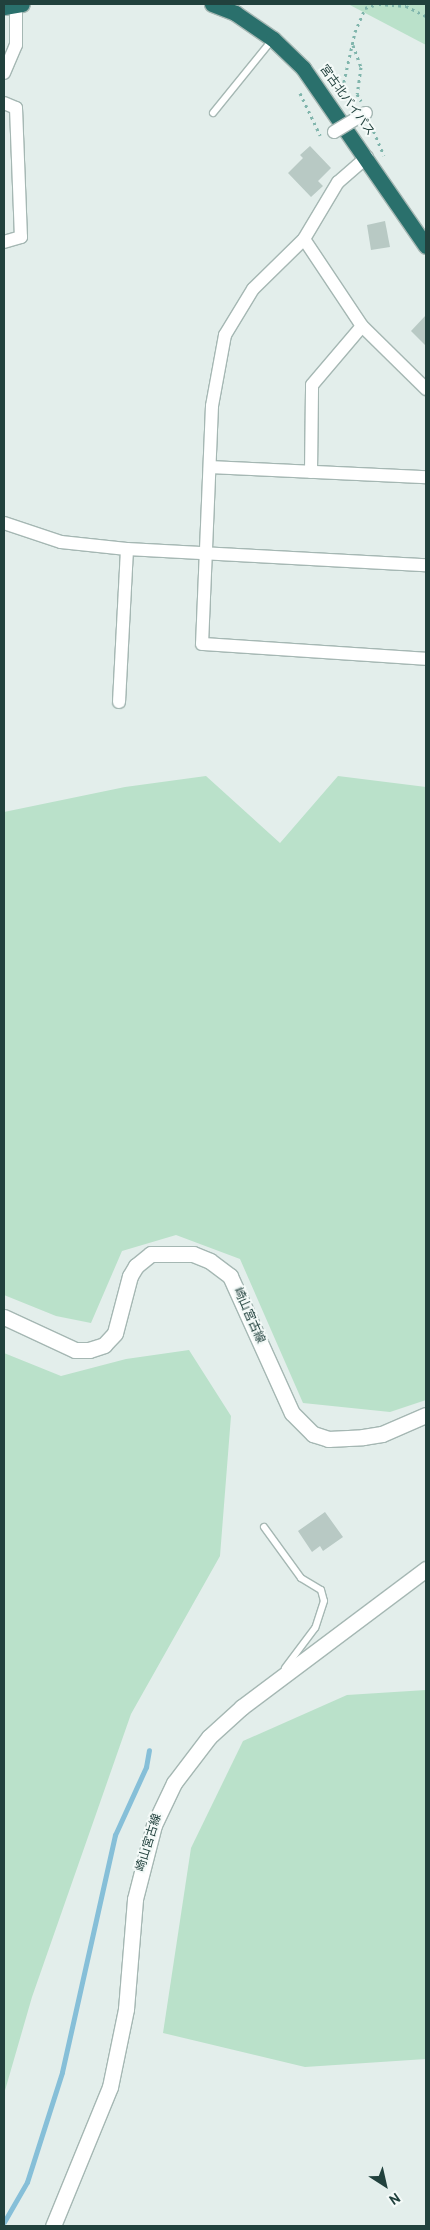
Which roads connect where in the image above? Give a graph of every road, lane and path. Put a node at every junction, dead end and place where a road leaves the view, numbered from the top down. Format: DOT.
graph roads {
  1 [pos="212,4"];
  2 [pos="378,4"];
  3 [pos="15,5"];
  4 [pos="426,16"];
  5 [pos="273,39"];
  6 [pos="352,44"];
  7 [pos="4,73"];
  8 [pos="298,89"];
  9 [pos="4,103"];
  10 [pos="336,112"];
  11 [pos="213,113"];
  12 [pos="366,114"];
  13 [pos="334,132"];
  14 [pos="322,139"];
  15 [pos="384,155"];
  16 [pos="367,156"];
  17 [pos="421,229"];
  18 [pos="304,239"];
  19 [pos="4,242"];
  20 [pos="426,246"];
  21 [pos="362,326"];
  22 [pos="426,389"];
  23 [pos="210,467"];
  24 [pos="310,472"];
  25 [pos="426,477"];
  26 [pos="4,523"];
  27 [pos="127,549"];
  28 [pos="207,553"];
  29 [pos="426,565"];
  30 [pos="426,659"];
  31 [pos="119,702"];
  32 [pos="4,1317"];
  33 [pos="426,1415"];
  34 [pos="264,1527"];
  35 [pos="426,1569"];
  36 [pos="278,1677"];
  37 [pos="53,2226"];
  1 -- 5 [label="highway, 宮古北バイパス"];
  2 -- 4 [label="path"];
  2 -- 6 [label="path"];
  3 -- 7 [label="street"];
  5 -- 10 [label="highway, 宮古北バイパス"];
  5 -- 11 [label="lane"];
  6 -- 10 [label="path"];
  6 -- 12 [label="path"];
  8 -- 14 [label="path"];
  9 -- 19 [label="street"];
  10 -- 16 [label="highway, 宮古北バイパス"];
  12 -- 13 [label="street, bridge"];
  12 -- 15 [label="path"];
  16 -- 17 [label="highway, 宮古北バイパス"];
  16 -- 18 [label="street"];
  17 -- 20 [label="highway, 宮古北バイパス"];
  18 -- 21 [label="street"];
  18 -- 23 [label="street"];
  21 -- 22 [label="street"];
  21 -- 24 [label="street"];
  23 -- 24 [label="street"];
  23 -- 28 [label="street"];
  24 -- 25 [label="street"];
  26 -- 27 [label="street"];
  27 -- 28 [label="street"];
  27 -- 31 [label="street"];
  28 -- 29 [label="street"];
  28 -- 30 [label="street"];
  32 -- 33 [label="main road, 崎山宮古線"];
  34 -- 36 [label="lane"];
  35 -- 36 [label="main road, 崎山宮古線"];
  36 -- 37 [label="main road, 崎山宮古線"];
}
